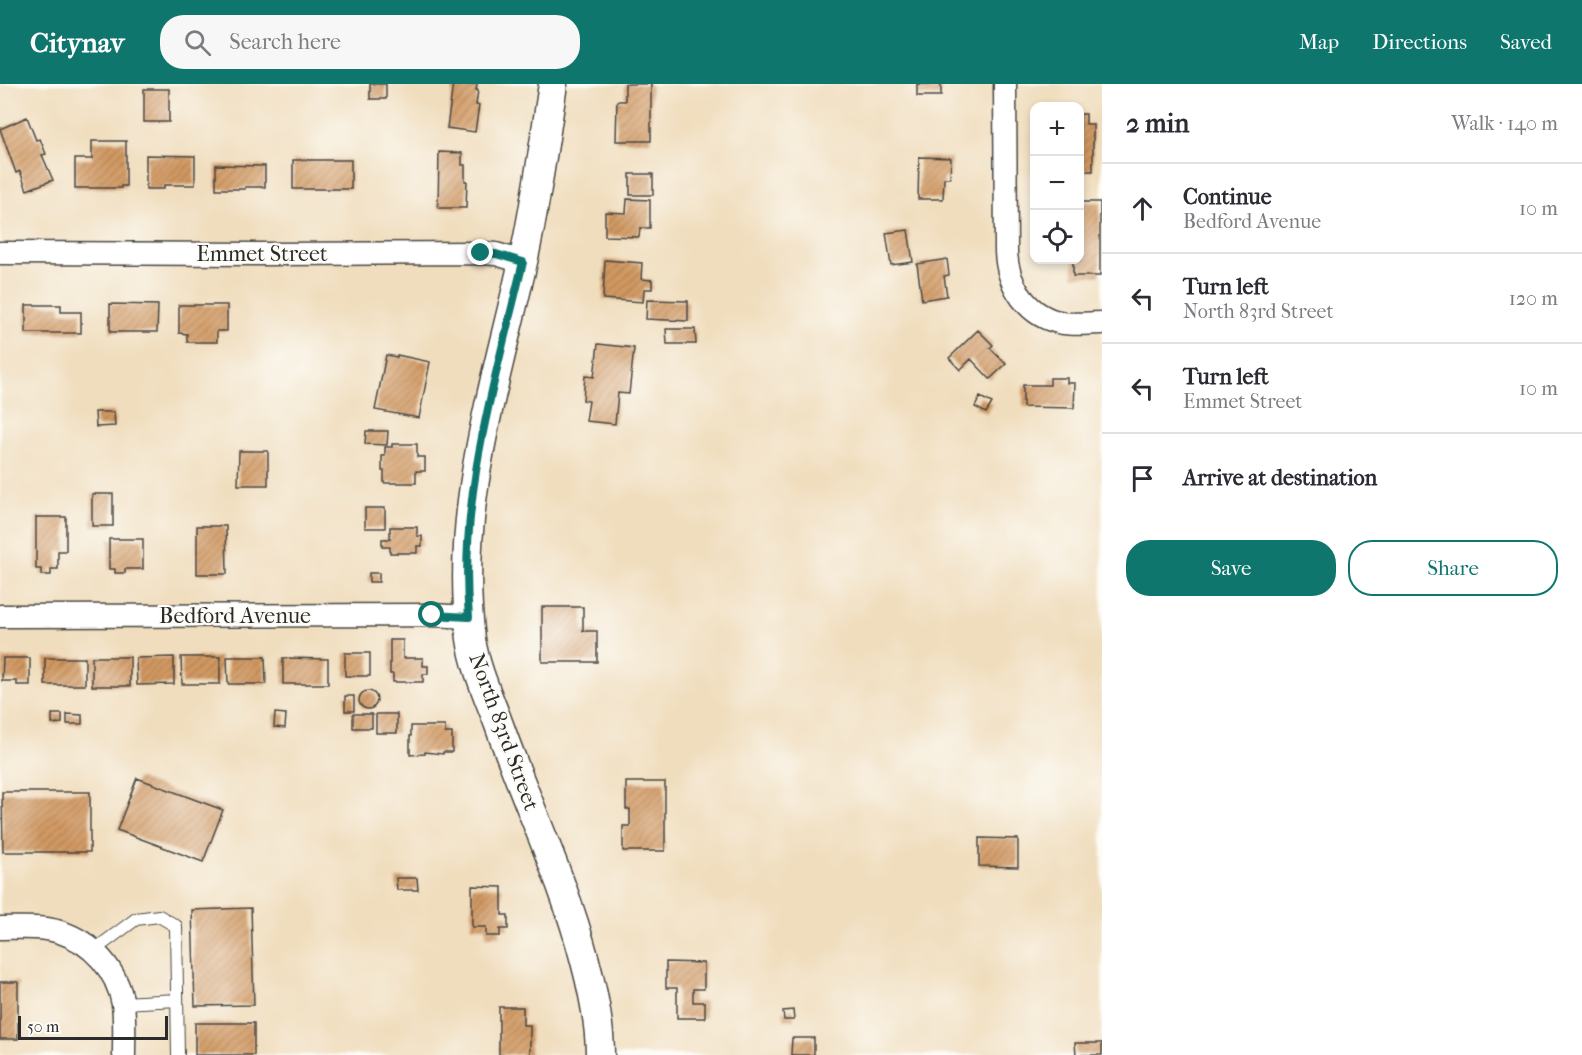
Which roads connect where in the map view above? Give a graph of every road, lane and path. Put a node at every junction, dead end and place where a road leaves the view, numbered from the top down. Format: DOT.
graph roads {
  1 [pos="553,84"];
  2 [pos="1005,84"];
  3 [pos="0,253"];
  4 [pos="523,262"];
  5 [pos="1102,323"];
  6 [pos="0,616"];
  7 [pos="469,617"];
  8 [pos="0,928"];
  9 [pos="93,951"];
  10 [pos="177,1000"];
  11 [pos="123,1003"];
  12 [pos="124,1055"];
  13 [pos="178,1055"];
  14 [pos="600,1055"];
  1 -- 4 [label="street, North 83rd Street"];
  2 -- 5 [label="street"];
  3 -- 4 [label="street, Emmet Street"];
  4 -- 7 [label="street, North 83rd Street"];
  6 -- 7 [label="street, Bedford Avenue"];
  7 -- 14 [label="street, North 83rd Street"];
  8 -- 9 [label="street"];
  9 -- 10 [label="lane"];
  9 -- 11 [label="street"];
  10 -- 11 [label="lane"];
  10 -- 13 [label="lane"];
  11 -- 12 [label="street"];
}
